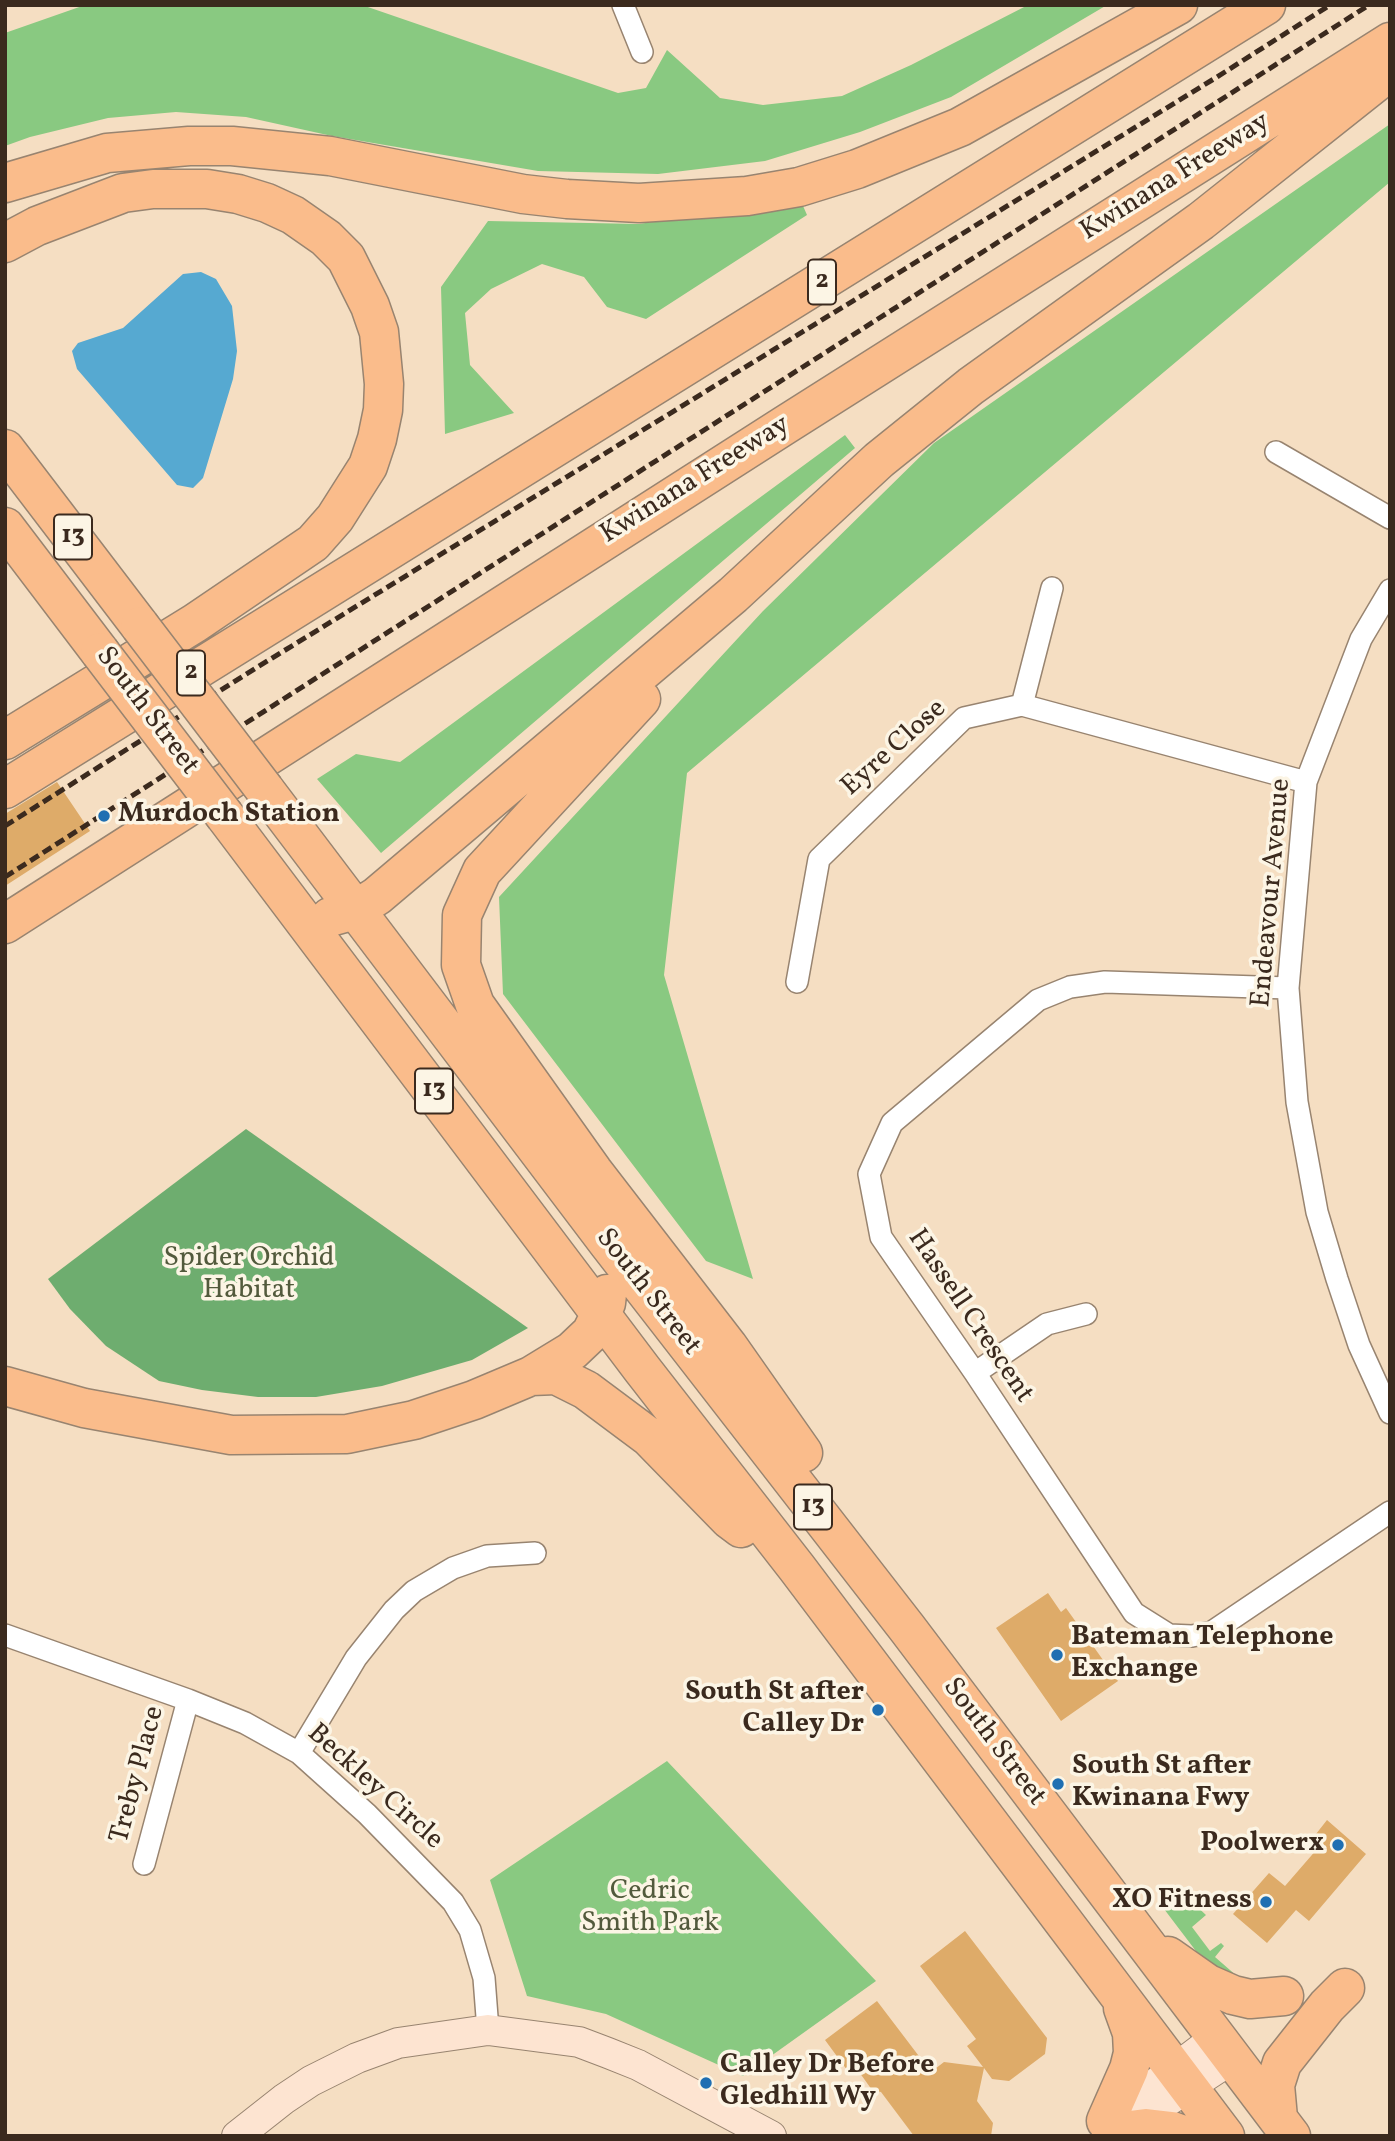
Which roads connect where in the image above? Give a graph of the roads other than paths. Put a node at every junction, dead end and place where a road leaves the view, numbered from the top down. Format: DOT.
graph roads {
  1 [pos="623,5"];
  2 [pos="1178,5"];
  3 [pos="1266,5"];
  4 [pos="1390,42"];
  5 [pos="642,52"];
  6 [pos="1390,71"];
  7 [pos="5,183"];
  8 [pos="179,188"];
  9 [pos="5,243"];
  10 [pos="5,267"];
  11 [pos="5,449"];
  12 [pos="1276,452"];
  13 [pos="1390,518"];
  14 [pos="5,527"];
  15 [pos="1052,588"];
  16 [pos="1390,590"];
  17 [pos="733,596"];
  18 [pos="1022,705"];
  19 [pos="5,740"];
  20 [pos="1306,782"];
  21 [pos="5,789"];
  22 [pos="290,901"];
  23 [pos="355,910"];
  24 [pos="5,924"];
  25 [pos="797,982"];
  26 [pos="1288,988"];
  27 [pos="608,1243"];
  28 [pos="600,1314"];
  29 [pos="1086,1314"];
  30 [pos="975,1373"];
  31 [pos="531,1376"];
  32 [pos="5,1386"];
  33 [pos="1390,1413"];
  34 [pos="1390,1512"];
  35 [pos="536,1553"];
  36 [pos="797,1568"];
  37 [pos="907,1628"];
  38 [pos="5,1635"];
  39 [pos="188,1700"];
  40 [pos="994,1745"];
  41 [pos="299,1753"];
  42 [pos="956,1779"];
  43 [pos="144,1864"];
  44 [pos="1140,1937"];
  45 [pos="1345,1988"];
  46 [pos="1115,1990"];
  47 [pos="1284,1996"];
  48 [pos="488,2030"];
  49 [pos="1225,2048"];
  50 [pos="1182,2078"];
  51 [pos="1285,2127"];
  52 [pos="1109,2131"];
  53 [pos="237,2136"];
  54 [pos="772,2136"];
  55 [pos="1186,2136"];
  56 [pos="1225,2136"];
  1 -- 5 [label="street"];
  2 -- 7 [label="highway"];
  3 -- 21 [label="highway, 2"];
  4 -- 24 [label="highway, Kwinana Freeway"];
  6 -- 17 [label="highway"];
  8 -- 9 [label="highway"];
  8 -- 10 [label="highway"];
  8 -- 19 [label="highway"];
  11 -- 23 [label="highway, South Street / 13, bridge"];
  12 -- 13 [label="street"];
  14 -- 22 [label="highway, South Street / 13, bridge"];
  15 -- 18 [label="street"];
  16 -- 20 [label="street, Endeavour Avenue"];
  17 -- 23 [label="highway"];
  17 -- 37 [label="highway"];
  18 -- 20 [label="street, Eyre Close"];
  18 -- 25 [label="street, Eyre Close"];
  20 -- 26 [label="street, Endeavour Avenue"];
  22 -- 23 [label="highway"];
  22 -- 28 [label="highway, South Street / 13"];
  23 -- 27 [label="highway, South Street / 13"];
  26 -- 30 [label="street, Hassell Crescent"];
  26 -- 33 [label="street, Endeavour Avenue"];
  27 -- 28 [label="highway"];
  27 -- 37 [label="highway, South Street / 13"];
  28 -- 31 [label="highway"];
  28 -- 36 [label="highway, South Street / 13"];
  29 -- 30 [label="street"];
  30 -- 34 [label="street, Hassell Crescent"];
  31 -- 32 [label="highway"];
  31 -- 36 [label="highway"];
  35 -- 41 [label="street"];
  36 -- 42 [label="highway, South Street / 13"];
  37 -- 40 [label="highway, South Street / 13"];
  38 -- 39 [label="street, Beckley Circle"];
  39 -- 41 [label="street, Beckley Circle"];
  39 -- 43 [label="street, Treby Place"];
  40 -- 42 [label="highway"];
  40 -- 44 [label="highway, South Street / 13"];
  41 -- 48 [label="street, Beckley Circle"];
  42 -- 46 [label="highway, South Street / 13"];
  44 -- 47 [label="highway"];
  44 -- 49 [label="highway, South Street / 13"];
  45 -- 51 [label="highway"];
  46 -- 50 [label="highway, South Street / 13"];
  46 -- 52 [label="highway"];
  48 -- 53 [label="main road"];
  48 -- 54 [label="main road"];
  49 -- 50 [label="main road"];
  49 -- 51 [label="highway, South Street / 13"];
  50 -- 52 [label="main road"];
  50 -- 56 [label="highway, South Street / 13"];
  52 -- 55 [label="highway"];
}
